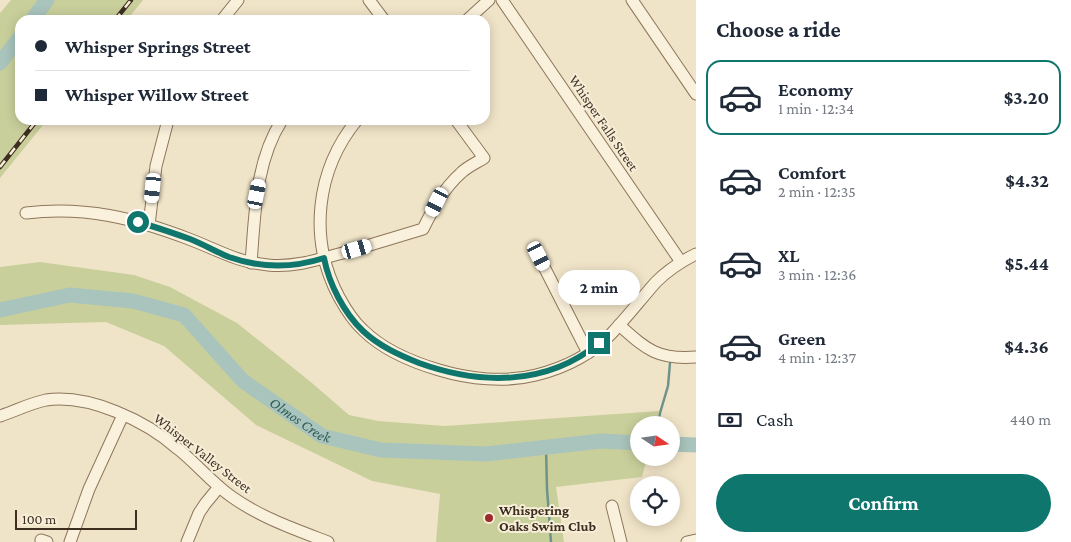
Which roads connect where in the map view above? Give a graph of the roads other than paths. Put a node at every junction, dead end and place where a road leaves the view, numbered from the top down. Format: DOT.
graph roads {
  1 [pos="238,0"];
  2 [pos="369,0"];
  3 [pos="489,0"];
  4 [pos="502,0"];
  5 [pos="632,0"];
  6 [pos="226,15"];
  7 [pos="380,15"];
  8 [pos="473,15"];
  9 [pos="696,94"];
  10 [pos="167,125"];
  11 [pos="279,125"];
  12 [pos="353,125"];
  13 [pos="460,125"];
  14 [pos="26,213"];
  15 [pos="149,225"];
  16 [pos="696,254"];
  17 [pos="539,256"];
  18 [pos="324,258"];
  19 [pos="681,262"];
  20 [pos="251,263"];
  21 [pos="619,325"];
  22 [pos="588,353"];
  23 [pos="696,357"];
  24 [pos="124,415"];
  25 [pos="0,416"];
  26 [pos="219,487"];
  27 [pos="612,506"];
  28 [pos="310,539"];
  29 [pos="696,540"];
  30 [pos="70,542"];
  31 [pos="187,542"];
  32 [pos="328,542"];
  33 [pos="621,542"];
  34 [pos="687,542"];
  1 -- 6 [label="street"];
  2 -- 7 [label="street"];
  3 -- 8 [label="street"];
  4 -- 19 [label="street, Whisper Falls Street"];
  5 -- 9 [label="street"];
  10 -- 15 [label="street"];
  11 -- 20 [label="street"];
  12 -- 18 [label="street"];
  13 -- 18 [label="street"];
  14 -- 15 [label="street"];
  15 -- 20 [label="street"];
  16 -- 19 [label="street"];
  17 -- 22 [label="street"];
  18 -- 20 [label="street"];
  18 -- 22 [label="street"];
  19 -- 21 [label="street"];
  21 -- 22 [label="street"];
  21 -- 23 [label="street"];
  24 -- 25 [label="street, Whisper Valley Street"];
  24 -- 26 [label="street, Whisper Valley Street"];
  24 -- 30 [label="street"];
  26 -- 28 [label="street, Whisper Valley Street"];
  26 -- 31 [label="street"];
  27 -- 33 [label="street"];
  28 -- 32 [label="street, Whisper Valley Street"];
  29 -- 34 [label="street"];
}
